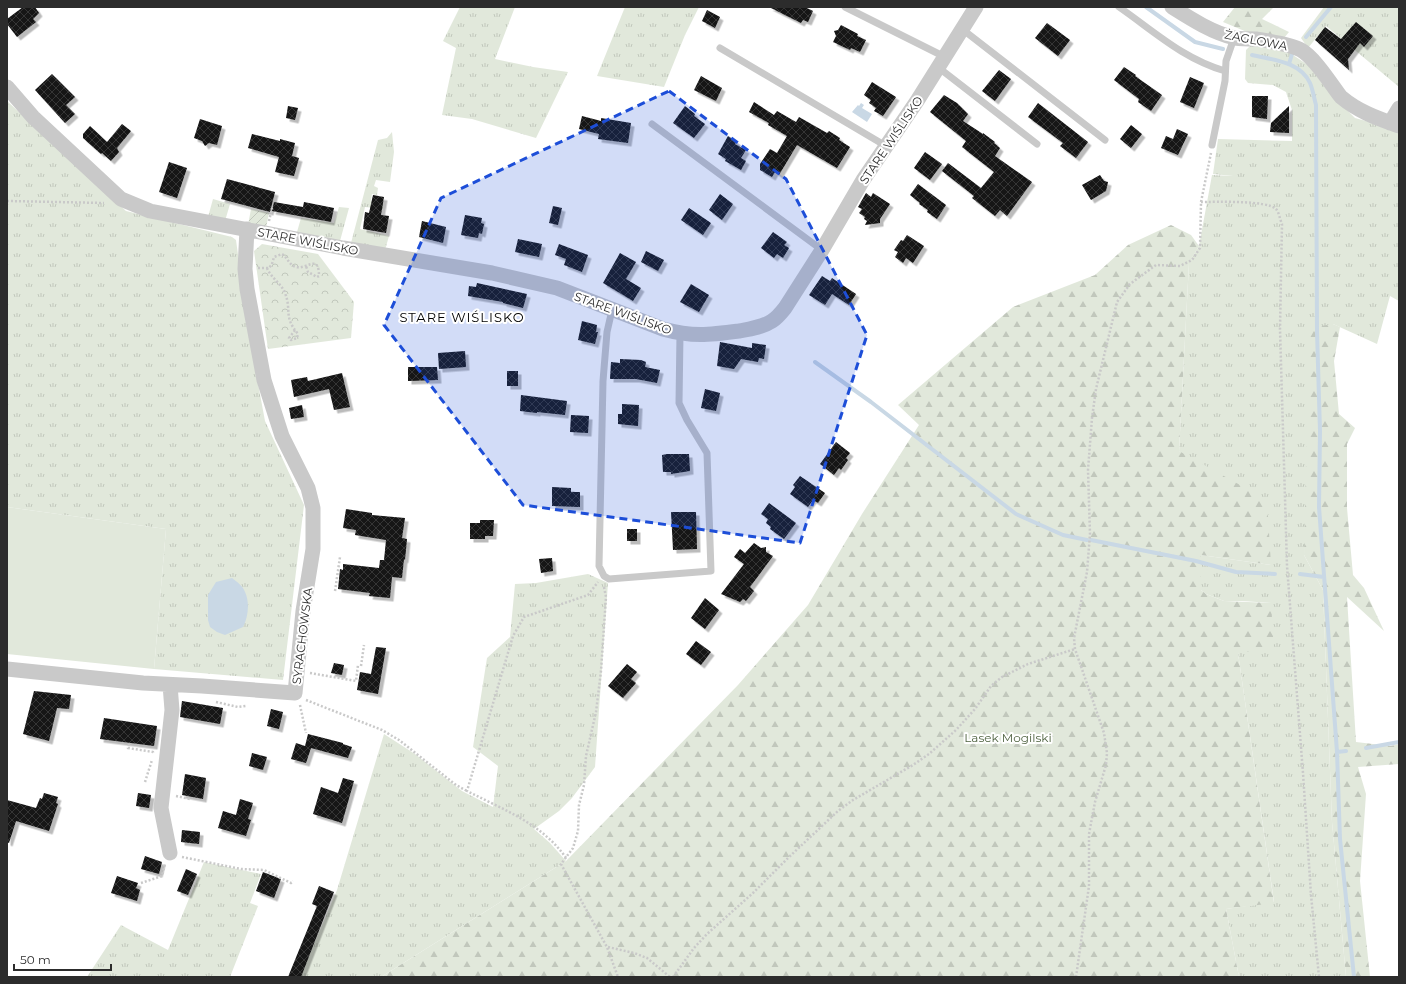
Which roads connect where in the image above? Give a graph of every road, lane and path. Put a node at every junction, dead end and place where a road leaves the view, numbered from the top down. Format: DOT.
graph roads {
  1 [pos="845,7"];
  2 [pos="976,7"];
  3 [pos="1119,7"];
  4 [pos="1172,7"];
  5 [pos="962,30"];
  6 [pos="1234,38"];
  7 [pos="720,48"];
  8 [pos="942,62"];
  9 [pos="1225,71"];
  10 [pos="7,87"];
  11 [pos="1399,108"];
  12 [pos="652,124"];
  13 [pos="1394,125"];
  14 [pos="1105,140"];
  15 [pos="1037,144"];
  16 [pos="1212,145"];
  17 [pos="886,146"];
  18 [pos="121,199"];
  19 [pos="7,201"];
  20 [pos="1201,202"];
  21 [pos="272,208"];
  22 [pos="268,222"];
  23 [pos="247,230"];
  24 [pos="822,250"];
  25 [pos="306,266"];
  26 [pos="267,268"];
  27 [pos="245,269"];
  28 [pos="612,310"];
  29 [pos="295,330"];
  30 [pos="680,334"];
  31 [pos="314,549"];
  32 [pos="340,557"];
  33 [pos="602,575"];
  34 [pos="335,591"];
  35 [pos="364,645"];
  36 [pos="1076,649"];
  37 [pos="7,669"];
  38 [pos="314,673"];
  39 [pos="170,685"];
  40 [pos="297,699"];
  41 [pos="306,733"];
  42 [pos="128,744"];
  43 [pos="145,782"];
  44 [pos="467,791"];
  45 [pos="174,854"];
  46 [pos="566,858"];
  47 [pos="293,881"];
  48 [pos="140,883"];
  49 [pos="607,947"];
  50 [pos="618,977"];
  51 [pos="670,977"];
  52 [pos="673,977"];
  53 [pos="1076,977"];
  54 [pos="1319,977"];
  1 -- 8 [label="lane"];
  2 -- 5 [label="street, STARE WIŚLISKO"];
  3 -- 9 [label="lane"];
  4 -- 6 [label="street, ŻAGLOWA"];
  5 -- 8 [label="street, STARE WIŚLISKO"];
  5 -- 14 [label="lane"];
  6 -- 9 [label="lane"];
  6 -- 13 [label="street, ŻAGLOWA"];
  7 -- 17 [label="lane"];
  8 -- 15 [label="lane"];
  8 -- 17 [label="street, STARE WIŚLISKO"];
  9 -- 16 [label="lane"];
  10 -- 18 [label="street, STARE WIŚLISKO"];
  11 -- 13 [label="street, ŻAGLOWA"];
  12 -- 24 [label="lane"];
  16 -- 20 [label="path"];
  17 -- 24 [label="street, STARE WIŚLISKO"];
  18 -- 19 [label="path"];
  18 -- 23 [label="street, STARE WIŚLISKO"];
  20 -- 36 [label="path"];
  20 -- 54 [label="path"];
  21 -- 22 [label="path"];
  23 -- 27 [label="street, STARE WIŚLISKO"];
  23 -- 28 [label="street, STARE WIŚLISKO"];
  24 -- 30 [label="street, STARE WIŚLISKO"];
  25 -- 25 [label="path"];
  25 -- 26 [label="path"];
  26 -- 27 [label="path"];
  26 -- 29 [label="path"];
  27 -- 31 [label="street, STARE WIŚLISKO"];
  28 -- 30 [label="street, STARE WIŚLISKO"];
  28 -- 33 [label="lane"];
  30 -- 33 [label="lane"];
  31 -- 40 [label="street, SYRACHOWSKA"];
  32 -- 34 [label="path"];
  33 -- 44 [label="path"];
  33 -- 46 [label="path"];
  35 -- 38 [label="path"];
  36 -- 52 [label="path"];
  36 -- 53 [label="path"];
  37 -- 39 [label="street, SYRACHOWSKA"];
  39 -- 40 [label="street, SYRACHOWSKA"];
  39 -- 45 [label="street"];
  40 -- 41 [label="path"];
  40 -- 44 [label="path"];
  42 -- 43 [label="path"];
  44 -- 46 [label="path"];
  45 -- 47 [label="path"];
  45 -- 48 [label="path"];
  46 -- 49 [label="path"];
  49 -- 50 [label="path"];
  49 -- 51 [label="path"];
}
